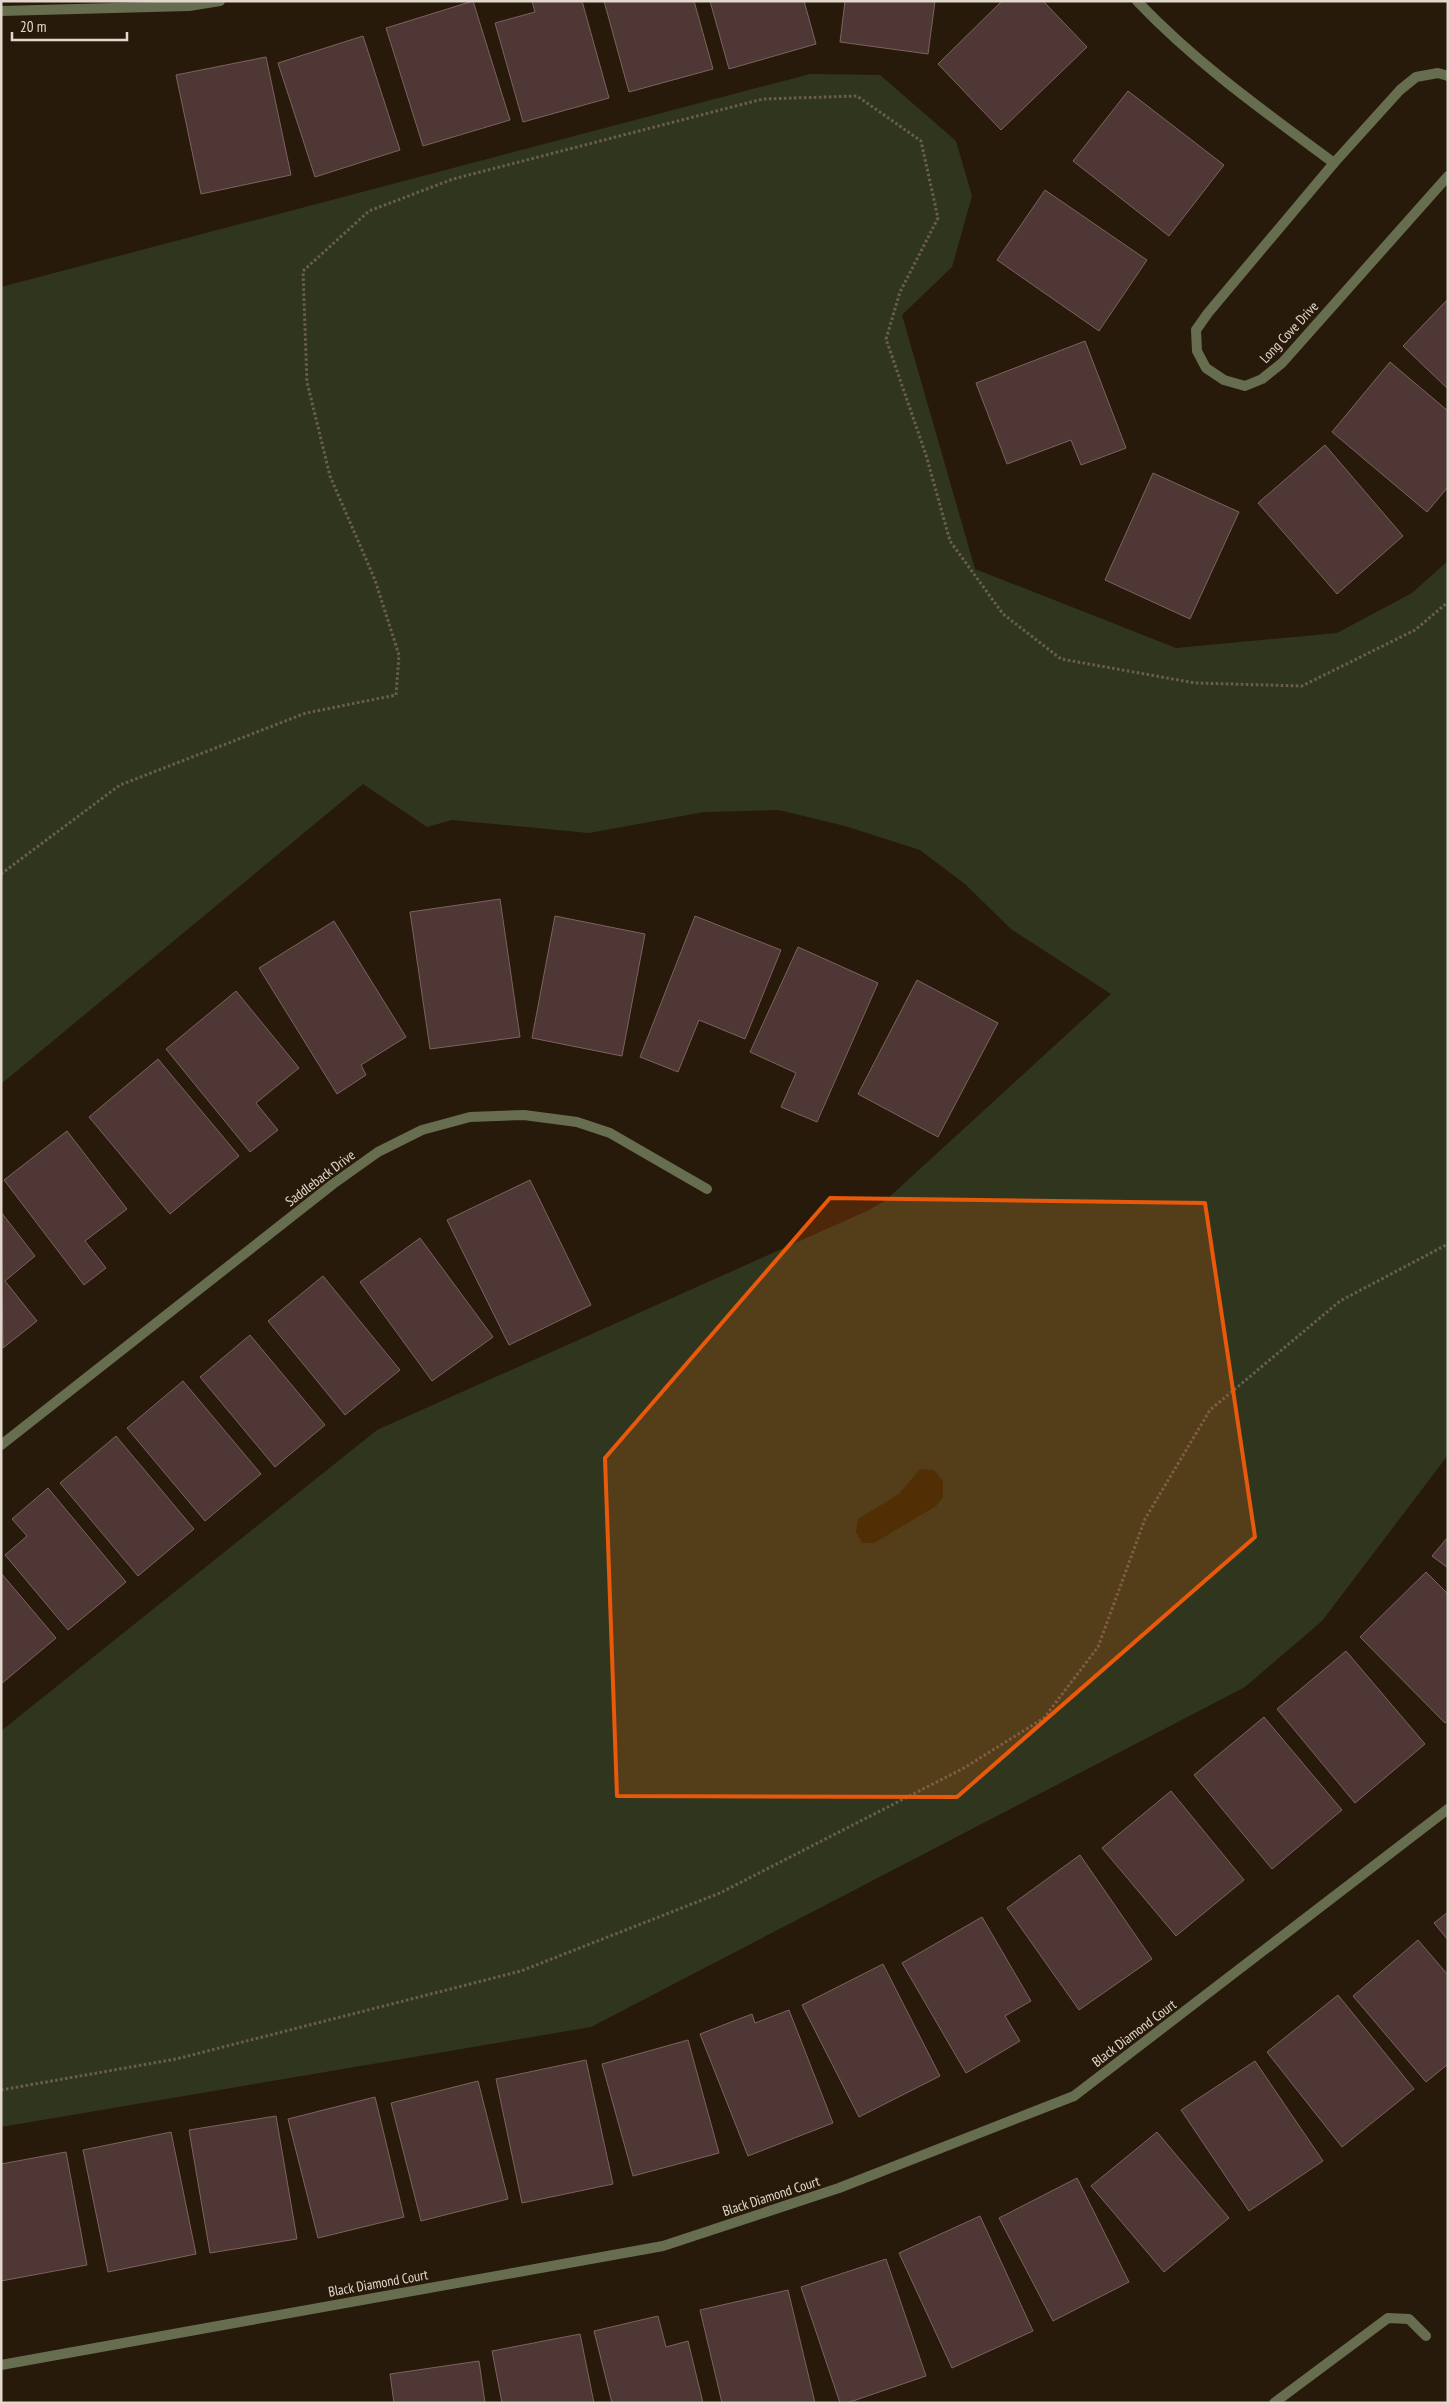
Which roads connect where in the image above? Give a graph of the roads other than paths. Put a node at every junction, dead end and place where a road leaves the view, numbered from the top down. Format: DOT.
graph roads {
  1 [pos="220,1"];
  2 [pos="1137,1"];
  3 [pos="1,11"];
  4 [pos="1448,76"];
  5 [pos="1334,163"];
  6 [pos="1448,176"];
  7 [pos="707,1189"];
  8 [pos="1,1445"];
  9 [pos="1448,1809"];
  10 [pos="1426,2336"];
  11 [pos="1,2365"];
  12 [pos="1274,2403"];
  1 -- 3 [label="street"];
  2 -- 5 [label="street"];
  4 -- 5 [label="street, Long Cove Drive"];
  5 -- 6 [label="street, Long Cove Drive"];
  7 -- 8 [label="street, Saddleback Drive"];
  9 -- 11 [label="street, Black Diamond Court"];
  10 -- 12 [label="street"];
}
